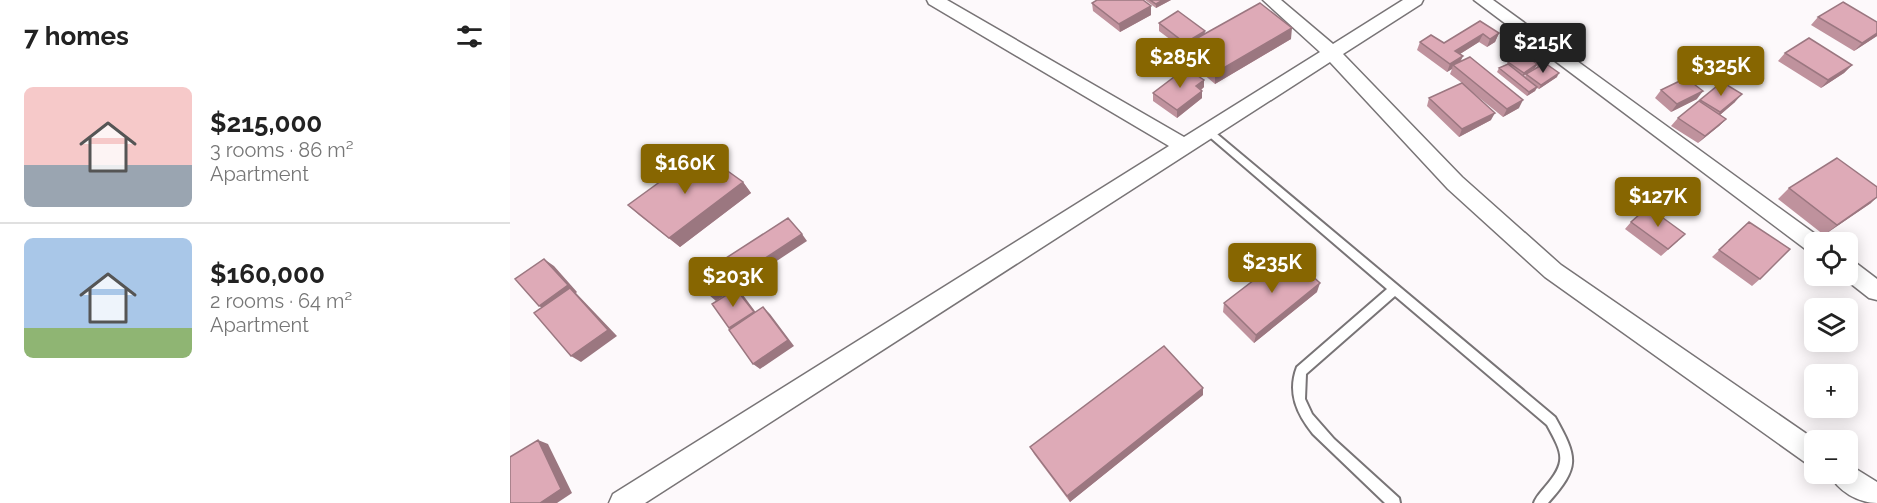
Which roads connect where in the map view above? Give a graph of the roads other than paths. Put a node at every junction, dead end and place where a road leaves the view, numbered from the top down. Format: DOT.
graph roads {
  1 [pos="935,0"];
  2 [pos="1271,0"];
  3 [pos="1415,0"];
  4 [pos="1482,0"];
  5 [pos="1332,53"];
  6 [pos="1208,131"];
  7 [pos="1184,146"];
  8 [pos="1804,237"];
  9 [pos="1858,277"];
  10 [pos="1394,290"];
  11 [pos="1877,291"];
  12 [pos="1804,446"];
  13 [pos="1857,484"];
  14 [pos="1877,498"];
  15 [pos="622,503"];
  16 [pos="1394,503"];
  17 [pos="1540,503"];
  1 -- 7 [label="street"];
  2 -- 5 [label="street"];
  3 -- 5 [label="street"];
  4 -- 8 [label="street"];
  5 -- 6 [label="street"];
  5 -- 12 [label="street"];
  6 -- 7 [label="street"];
  6 -- 10 [label="lane"];
  7 -- 15 [label="street"];
  9 -- 11 [label="street"];
  10 -- 16 [label="lane"];
  10 -- 17 [label="lane"];
  13 -- 14 [label="street"];
}
